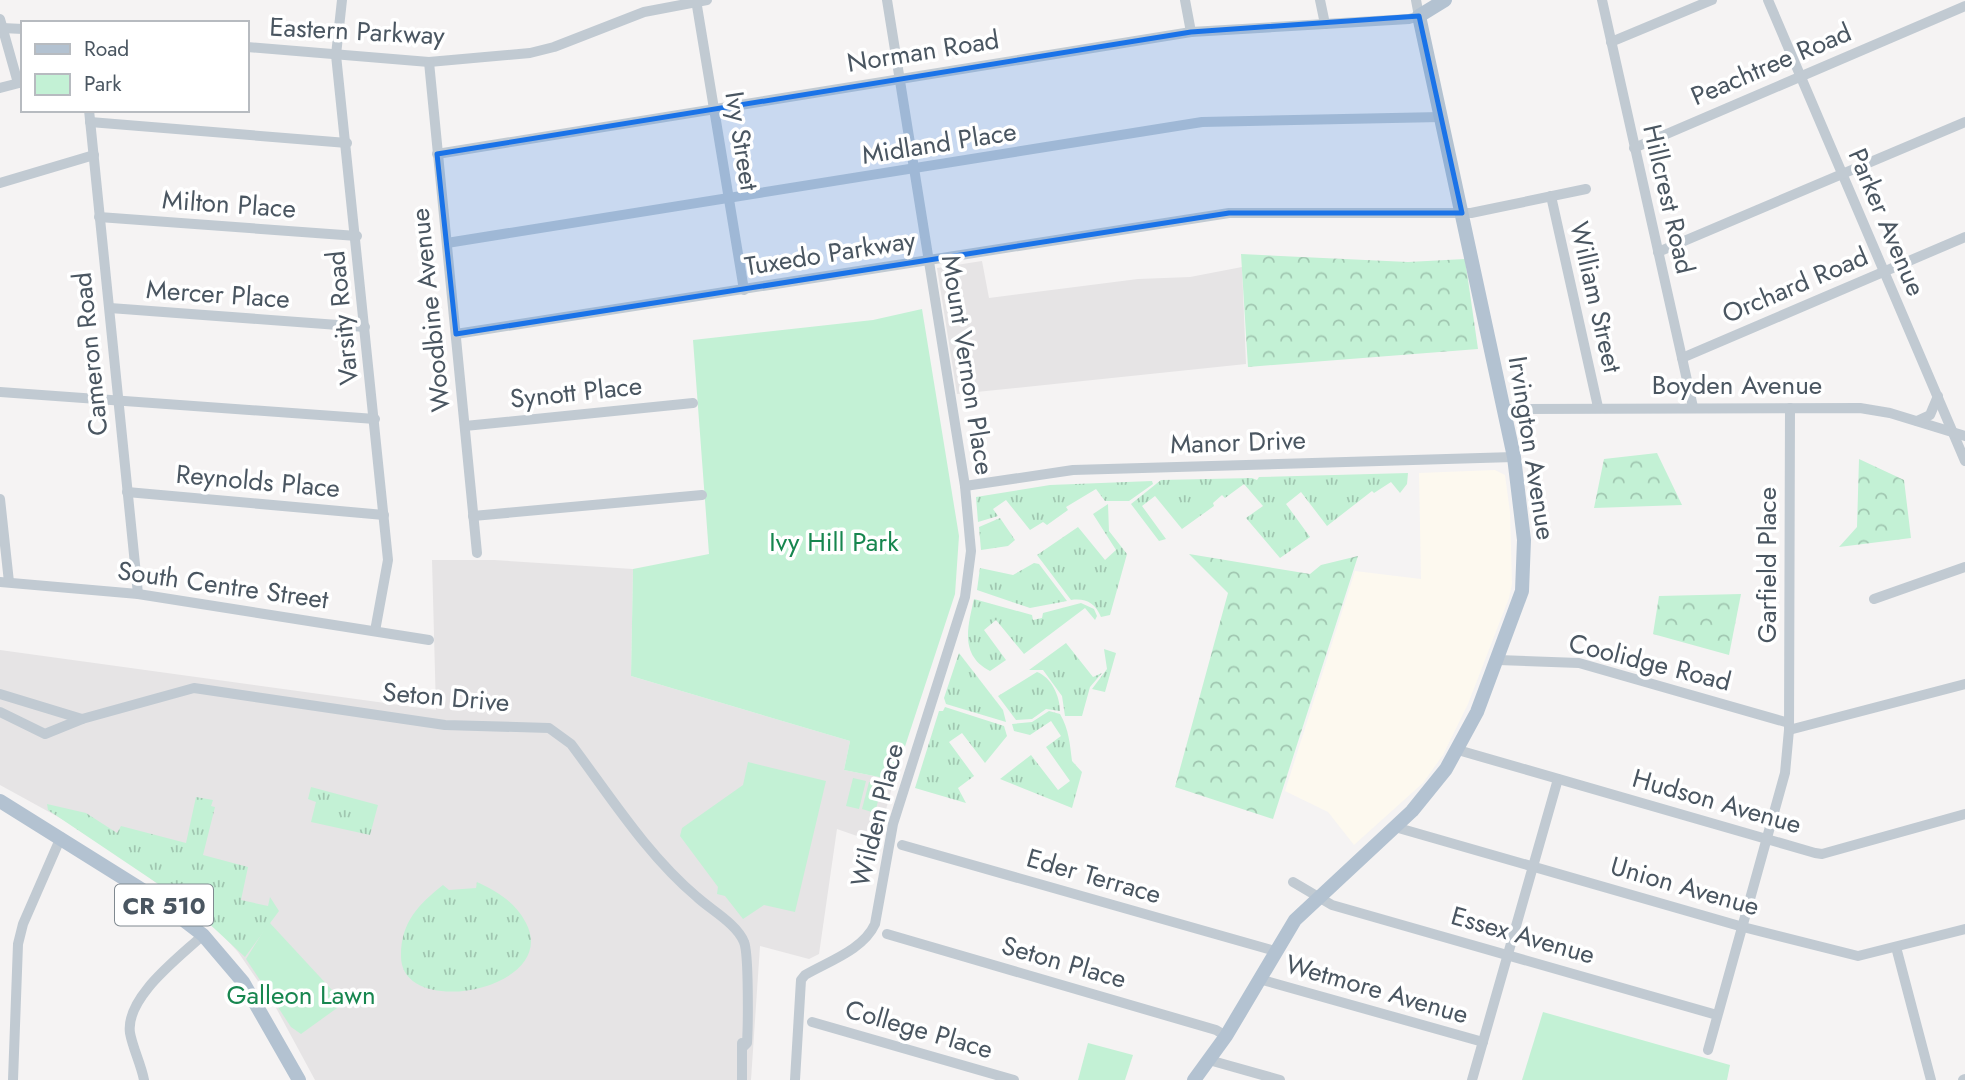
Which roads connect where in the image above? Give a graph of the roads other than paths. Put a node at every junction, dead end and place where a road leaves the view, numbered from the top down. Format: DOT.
graph roads {
  1 [pos="342,0"];
  2 [pos="887,0"];
  3 [pos="1185,0"];
  4 [pos="1320,0"];
  5 [pos="1416,0"];
  6 [pos="1445,0"];
  7 [pos="1602,0"];
  8 [pos="1712,0"];
  9 [pos="1768,0"];
  10 [pos="700,1"];
  11 [pos="1965,6"];
  12 [pos="1419,16"];
  13 [pos="1,24"];
  14 [pos="1325,24"];
  15 [pos="21,29"];
  16 [pos="1191,32"];
  17 [pos="1611,42"];
  18 [pos="248,47"];
  19 [pos="336,55"];
  20 [pos="429,62"];
  21 [pos="899,77"];
  22 [pos="1800,77"];
  23 [pos="20,83"];
  24 [pos="0,88"];
  25 [pos="714,109"];
  26 [pos="90,116"];
  27 [pos="1441,117"];
  28 [pos="1965,122"];
  29 [pos="347,142"];
  30 [pos="1634,148"];
  31 [pos="94,155"];
  32 [pos="437,155"];
  33 [pos="914,171"];
  34 [pos="1842,174"];
  35 [pos="0,183"];
  36 [pos="1586,189"];
  37 [pos="1551,196"];
  38 [pos="729,199"];
  39 [pos="1462,213"];
  40 [pos="99,217"];
  41 [pos="356,236"];
  42 [pos="1965,237"];
  43 [pos="447,243"];
  44 [pos="1658,253"];
  45 [pos="928,261"];
  46 [pos="1884,271"];
  47 [pos="744,290"];
  48 [pos="110,308"];
  49 [pos="365,327"];
  50 [pos="456,334"];
  51 [pos="1682,358"];
  52 [pos="0,392"];
  53 [pos="1938,396"];
  54 [pos="118,401"];
  55 [pos="692,403"];
  56 [pos="1598,407"];
  57 [pos="1693,407"];
  58 [pos="1790,408"];
  59 [pos="1505,409"];
  60 [pos="374,419"];
  61 [pos="1917,421"];
  62 [pos="465,426"];
  63 [pos="1954,433"];
  64 [pos="1965,436"];
  65 [pos="1514,457"];
  66 [pos="1965,461"];
  67 [pos="965,486"];
  68 [pos="127,492"];
  69 [pos="702,495"];
  70 [pos="0,499"];
  71 [pos="384,515"];
  72 [pos="473,516"];
  73 [pos="477,553"];
  74 [pos="1965,567"];
  75 [pos="5,582"];
  76 [pos="138,594"];
  77 [pos="1874,599"];
  78 [pos="375,631"];
  79 [pos="429,640"];
  80 [pos="1498,660"];
  81 [pos="1965,684"];
  82 [pos="0,694"];
  83 [pos="0,712"];
  84 [pos="82,719"];
  85 [pos="1789,727"];
  86 [pos="923,732"];
  87 [pos="1458,750"];
  88 [pos="1558,779"];
  89 [pos="0,801"];
  90 [pos="1965,814"];
  91 [pos="1395,827"];
  92 [pos="61,837"];
  93 [pos="1768,839"];
  94 [pos="902,845"];
  95 [pos="1533,866"];
  96 [pos="1293,882"];
  97 [pos="1318,898"];
  98 [pos="1743,927"];
  99 [pos="1965,929"];
  100 [pos="887,934"];
  101 [pos="203,935"];
  102 [pos="1896,947"];
  103 [pos="1275,951"];
  104 [pos="1506,954"];
  105 [pos="1259,979"];
  106 [pos="1717,1014"];
  107 [pos="812,1022"];
  108 [pos="1226,1036"];
  109 [pos="1483,1042"];
  110 [pos="1708,1050"];
  111 [pos="1209,1060"];
  112 [pos="13,1080"];
  113 [pos="144,1080"];
  114 [pos="299,1080"];
  115 [pos="742,1080"];
  116 [pos="795,1080"];
  117 [pos="1014,1080"];
  118 [pos="1194,1080"];
  119 [pos="1280,1080"];
  120 [pos="1472,1080"];
  121 [pos="1931,1080"];
  1 -- 19 [label="street, Varsity Road"];
  2 -- 21 [label="street, Mount Vernon Place"];
  3 -- 16 [label="street"];
  4 -- 14 [label="street"];
  5 -- 12 [label="street"];
  6 -- 12 [label="main road"];
  7 -- 17 [label="street, Hillcrest Road"];
  8 -- 17 [label="street"];
  9 -- 22 [label="street, Parker Avenue"];
  10 -- 20 [label="street, Eastern Parkway"];
  10 -- 25 [label="street, Ivy Street"];
  11 -- 22 [label="street, Peachtree Road"];
  12 -- 14 [label="street, Norman Road"];
  12 -- 27 [label="main road, Irvington Avenue"];
  13 -- 15 [label="street"];
  13 -- 23 [label="street"];
  14 -- 16 [label="street, Norman Road"];
  16 -- 21 [label="street, Norman Road"];
  17 -- 30 [label="street, Hillcrest Road"];
  18 -- 19 [label="street, Eastern Parkway"];
  19 -- 20 [label="street, Eastern Parkway"];
  19 -- 29 [label="street, Varsity Road"];
  20 -- 32 [label="street, Woodbine Avenue"];
  21 -- 25 [label="street, Norman Road"];
  21 -- 33 [label="street, Mount Vernon Place"];
  22 -- 30 [label="street, Peachtree Road"];
  22 -- 34 [label="street, Parker Avenue"];
  23 -- 24 [label="street"];
  25 -- 32 [label="street, Norman Road"];
  25 -- 38 [label="street, Ivy Street"];
  26 -- 29 [label="street"];
  26 -- 31 [label="street, Cameron Road"];
  27 -- 33 [label="street, Midland Place"];
  27 -- 39 [label="main road, Irvington Avenue"];
  28 -- 34 [label="street"];
  29 -- 41 [label="street, Varsity Road"];
  30 -- 44 [label="street, Hillcrest Road"];
  31 -- 35 [label="street"];
  31 -- 40 [label="street, Cameron Road"];
  32 -- 43 [label="street, Woodbine Avenue"];
  33 -- 38 [label="street, Midland Place"];
  33 -- 45 [label="street, Mount Vernon Place"];
  34 -- 44 [label="street"];
  34 -- 46 [label="street, Parker Avenue"];
  36 -- 37 [label="street, Tuxedo Parkway"];
  37 -- 39 [label="street, Tuxedo Parkway"];
  37 -- 56 [label="street, William Street"];
  38 -- 43 [label="street, Midland Place"];
  38 -- 47 [label="street, Ivy Street"];
  39 -- 45 [label="street, Tuxedo Parkway"];
  39 -- 59 [label="main road, Irvington Avenue"];
  40 -- 41 [label="street, Milton Place"];
  40 -- 48 [label="street, Cameron Road"];
  41 -- 49 [label="street, Varsity Road"];
  42 -- 46 [label="street, Orchard Road"];
  43 -- 50 [label="street, Woodbine Avenue"];
  44 -- 51 [label="street, Hillcrest Road"];
  45 -- 47 [label="street, Tuxedo Parkway"];
  45 -- 67 [label="street, Mount Vernon Place"];
  46 -- 51 [label="street, Orchard Road"];
  46 -- 53 [label="street, Parker Avenue"];
  47 -- 50 [label="street, Tuxedo Parkway"];
  48 -- 49 [label="street, Mercer Place"];
  48 -- 54 [label="street, Cameron Road"];
  49 -- 60 [label="street, Varsity Road"];
  50 -- 62 [label="street, Woodbine Avenue"];
  51 -- 57 [label="street, Hillcrest Road"];
  52 -- 54 [label="street"];
  53 -- 61 [label="street"];
  53 -- 63 [label="street, Parker Avenue"];
  54 -- 60 [label="street"];
  54 -- 68 [label="street, Cameron Road"];
  55 -- 62 [label="street, Synott Place"];
  56 -- 57 [label="street, Boyden Avenue"];
  56 -- 59 [label="street, Boyden Avenue"];
  57 -- 58 [label="street, Boyden Avenue"];
  58 -- 61 [label="street, Boyden Avenue"];
  58 -- 85 [label="street, Garfield Place"];
  59 -- 65 [label="main road, Irvington Avenue"];
  60 -- 71 [label="street, Varsity Road"];
  61 -- 63 [label="street, Boyden Avenue"];
  62 -- 72 [label="street, Woodbine Avenue"];
  63 -- 64 [label="street, Boyden Avenue"];
  63 -- 66 [label="street, Parker Avenue"];
  65 -- 67 [label="street, Manor Drive"];
  65 -- 80 [label="main road, Irvington Avenue"];
  67 -- 86 [label="street, Mount Vernon Place"];
  68 -- 71 [label="street, Reynolds Place"];
  68 -- 76 [label="street, Cameron Road"];
  69 -- 72 [label="street"];
  70 -- 75 [label="street"];
  71 -- 78 [label="street, Varsity Road"];
  72 -- 73 [label="street, Woodbine Avenue"];
  74 -- 77 [label="street"];
  75 -- 76 [label="street, South Centre Street"];
  76 -- 78 [label="street, South Centre Street"];
  78 -- 79 [label="street, South Centre Street"];
  80 -- 85 [label="street, Coolidge Road"];
  80 -- 87 [label="main road, Irvington Avenue"];
  81 -- 85 [label="street"];
  82 -- 84 [label="street"];
  83 -- 84 [label="street, Seton Drive"];
  84 -- 115 [label="street, Seton Drive"];
  85 -- 93 [label="street, Garfield Place"];
  86 -- 116 [label="street, Wilden Place"];
  87 -- 88 [label="street, Hudson Avenue"];
  87 -- 91 [label="main road, Irvington Avenue"];
  88 -- 93 [label="street, Hudson Avenue"];
  88 -- 95 [label="street"];
  89 -- 92 [label="main road, CR 510"];
  90 -- 93 [label="street, Hudson Avenue"];
  91 -- 95 [label="street, Union Avenue"];
  91 -- 97 [label="main road, Irvington Avenue"];
  92 -- 101 [label="main road, CR 510"];
  92 -- 112 [label="street"];
  93 -- 98 [label="street, Garfield Place"];
  94 -- 103 [label="street, Eder Terrace"];
  95 -- 98 [label="street, Union Avenue"];
  95 -- 104 [label="street"];
  96 -- 97 [label="street"];
  97 -- 103 [label="main road, Irvington Avenue"];
  97 -- 104 [label="street, Essex Avenue"];
  98 -- 102 [label="street, Union Avenue"];
  98 -- 106 [label="street, Garfield Place"];
  99 -- 102 [label="street, Union Avenue"];
  100 -- 108 [label="street, Seton Place"];
  101 -- 113 [label="street"];
  101 -- 114 [label="main road, CR 510"];
  102 -- 121 [label="street"];
  103 -- 105 [label="main road, Irvington Avenue"];
  104 -- 106 [label="street, Essex Avenue"];
  104 -- 109 [label="street"];
  105 -- 108 [label="main road, Irvington Avenue"];
  105 -- 109 [label="street, Wetmore Avenue"];
  106 -- 110 [label="street, Garfield Place"];
  107 -- 117 [label="street, College Place"];
  108 -- 111 [label="main road, Irvington Avenue"];
  109 -- 120 [label="street"];
  111 -- 118 [label="main road, Irvington Avenue"];
  111 -- 119 [label="street"];
}
